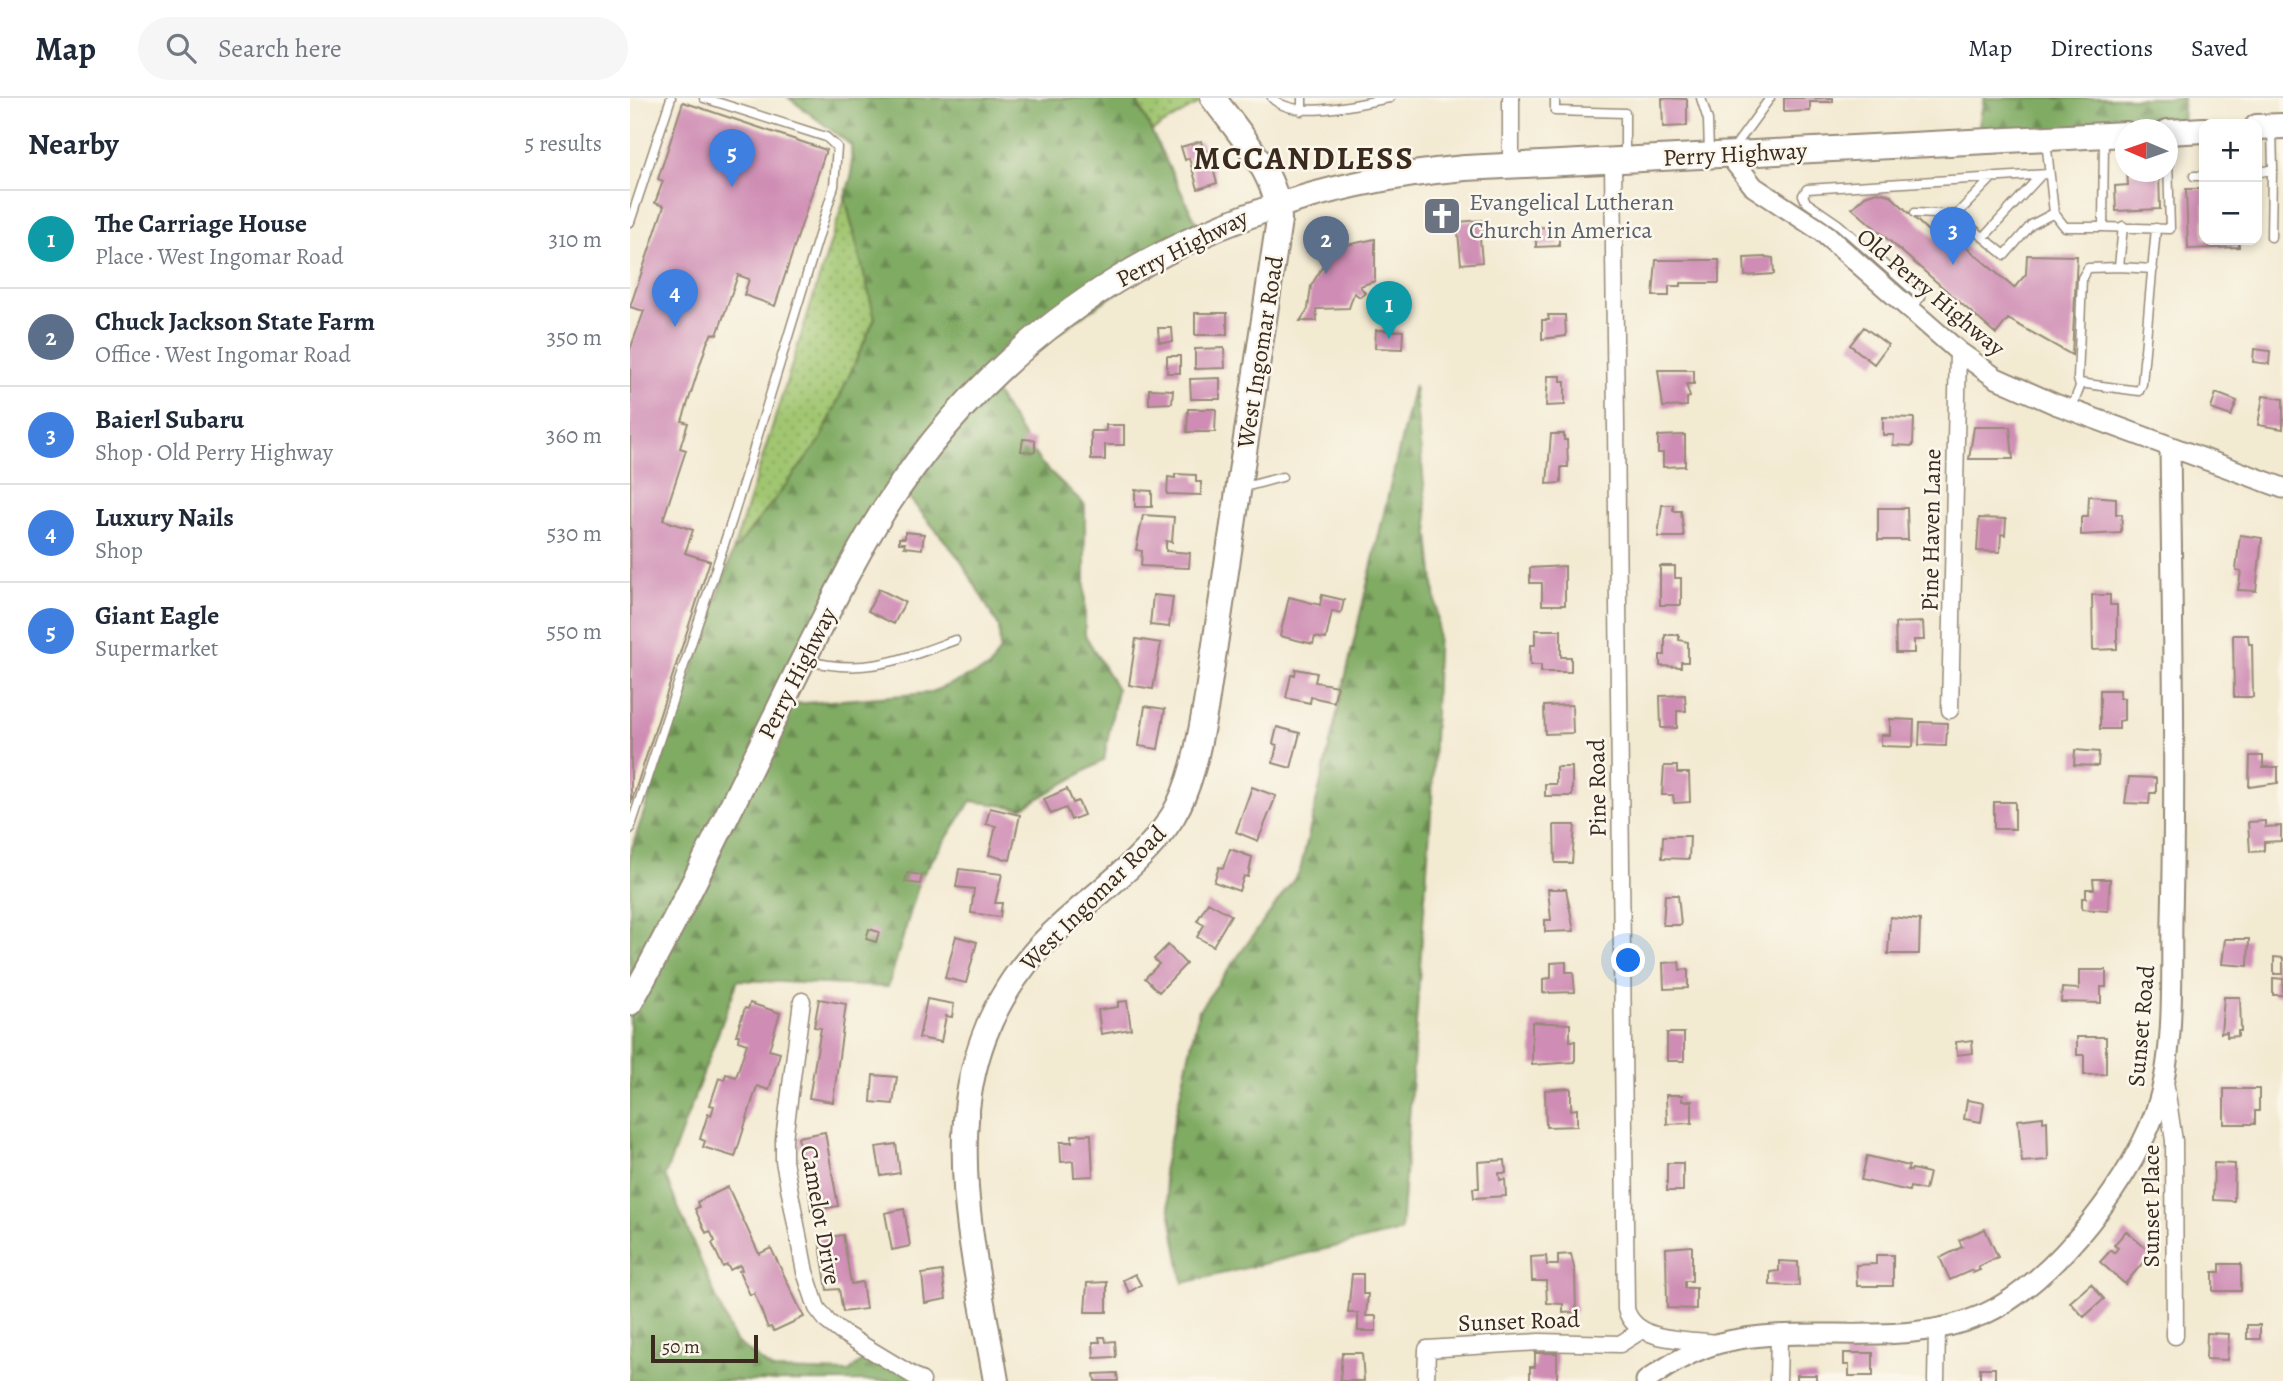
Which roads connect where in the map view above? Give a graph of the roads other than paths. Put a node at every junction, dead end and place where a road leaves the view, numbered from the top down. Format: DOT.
graph roads {
  1 [pos="671,98"];
  2 [pos="704,98"];
  3 [pos="1213,98"];
  4 [pos="1272,98"];
  5 [pos="1303,98"];
  6 [pos="1386,98"];
  7 [pos="1511,98"];
  8 [pos="1555,98"];
  9 [pos="1701,98"];
  10 [pos="1770,98"];
  11 [pos="1302,111"];
  12 [pos="2271,126"];
  13 [pos="2199,130"];
  14 [pos="2178,131"];
  15 [pos="2115,134"];
  16 [pos="2046,138"];
  17 [pos="1719,155"];
  18 [pos="1619,160"];
  19 [pos="1511,166"];
  20 [pos="2272,171"];
  21 [pos="2262,172"];
  22 [pos="2045,174"];
  23 [pos="2194,176"];
  24 [pos="2199,176"];
  25 [pos="1994,177"];
  26 [pos="2169,182"];
  27 [pos="1279,203"];
  28 [pos="1915,213"];
  29 [pos="2054,213"];
  30 [pos="1956,215"];
  31 [pos="630,222"];
  32 [pos="2123,226"];
  33 [pos="2103,227"];
  34 [pos="2156,228"];
  35 [pos="1984,237"];
  36 [pos="2272,237"];
  37 [pos="2119,267"];
  38 [pos="2153,269"];
  39 [pos="1909,308"];
  40 [pos="1958,351"];
  41 [pos="2081,384"];
  42 [pos="2071,410"];
  43 [pos="2171,447"];
  44 [pos="1282,477"];
  45 [pos="2283,488"];
  46 [pos="1238,489"];
  47 [pos="955,640"];
  48 [pos="804,660"];
  49 [pos="1950,710"];
  50 [pos="630,829"];
  51 [pos="802,1001"];
  52 [pos="630,1003"];
  53 [pos="2164,1076"];
  54 [pos="1642,1330"];
  55 [pos="1937,1331"];
  56 [pos="2175,1336"];
  57 [pos="1779,1337"];
  58 [pos="1719,1343"];
  59 [pos="922,1381"];
  60 [pos="996,1381"];
  61 [pos="1426,1381"];
  62 [pos="1646,1381"];
  63 [pos="1778,1381"];
  64 [pos="1936,1381"];
  1 -- 31 [label="lane"];
  2 -- 50 [label="lane"];
  3 -- 27 [label="main road"];
  4 -- 11 [label="lane"];
  5 -- 11 [label="lane"];
  6 -- 11 [label="lane"];
  7 -- 19 [label="street"];
  8 -- 18 [label="lane"];
  9 -- 17 [label="lane"];
  10 -- 17 [label="lane"];
  12 -- 20 [label="lane"];
  13 -- 14 [label="main road"];
  15 -- 16 [label="main road, Perry Highway"];
  15 -- 33 [label="lane"];
  16 -- 17 [label="main road, Perry Highway"];
  16 -- 22 [label="lane"];
  17 -- 18 [label="main road, Perry Highway"];
  17 -- 39 [label="street, Old Perry Highway"];
  18 -- 19 [label="main road, Perry Highway"];
  18 -- 54 [label="street, Pine Road"];
  19 -- 27 [label="main road, Perry Highway"];
  20 -- 21 [label="lane"];
  20 -- 36 [label="lane"];
  22 -- 25 [label="lane"];
  22 -- 29 [label="lane"];
  22 -- 35 [label="lane"];
  23 -- 24 [label="lane"];
  25 -- 30 [label="lane"];
  25 -- 39 [label="lane"];
  26 -- 34 [label="lane"];
  27 -- 46 [label="main road, West Ingomar Road"];
  27 -- 48 [label="main road, Perry Highway"];
  28 -- 30 [label="lane"];
  29 -- 33 [label="lane"];
  29 -- 35 [label="lane"];
  30 -- 35 [label="lane"];
  32 -- 33 [label="lane"];
  32 -- 34 [label="lane"];
  32 -- 37 [label="lane"];
  34 -- 38 [label="lane"];
  37 -- 38 [label="lane"];
  37 -- 41 [label="lane"];
  38 -- 41 [label="lane"];
  39 -- 40 [label="street, Old Perry Highway"];
  40 -- 42 [label="street, Old Perry Highway"];
  40 -- 49 [label="street, Pine Haven Lane"];
  41 -- 42 [label="lane"];
  42 -- 43 [label="street, Old Perry Highway"];
  43 -- 45 [label="street, Old Perry Highway"];
  43 -- 53 [label="street, Sunset Road"];
  44 -- 46 [label="lane"];
  46 -- 60 [label="main road, West Ingomar Road"];
  47 -- 48 [label="lane"];
  48 -- 52 [label="main road, Perry Highway"];
  51 -- 59 [label="street, Camelot Drive"];
  53 -- 55 [label="street, Sunset Road"];
  53 -- 56 [label="street, Sunset Place"];
  54 -- 58 [label="street"];
  54 -- 61 [label="street, Sunset Road"];
  55 -- 57 [label="street, Sunset Road"];
  55 -- 64 [label="street"];
  57 -- 58 [label="street, Sunset Road"];
  57 -- 63 [label="street"];
  58 -- 62 [label="street, Sunset Road"];
}
